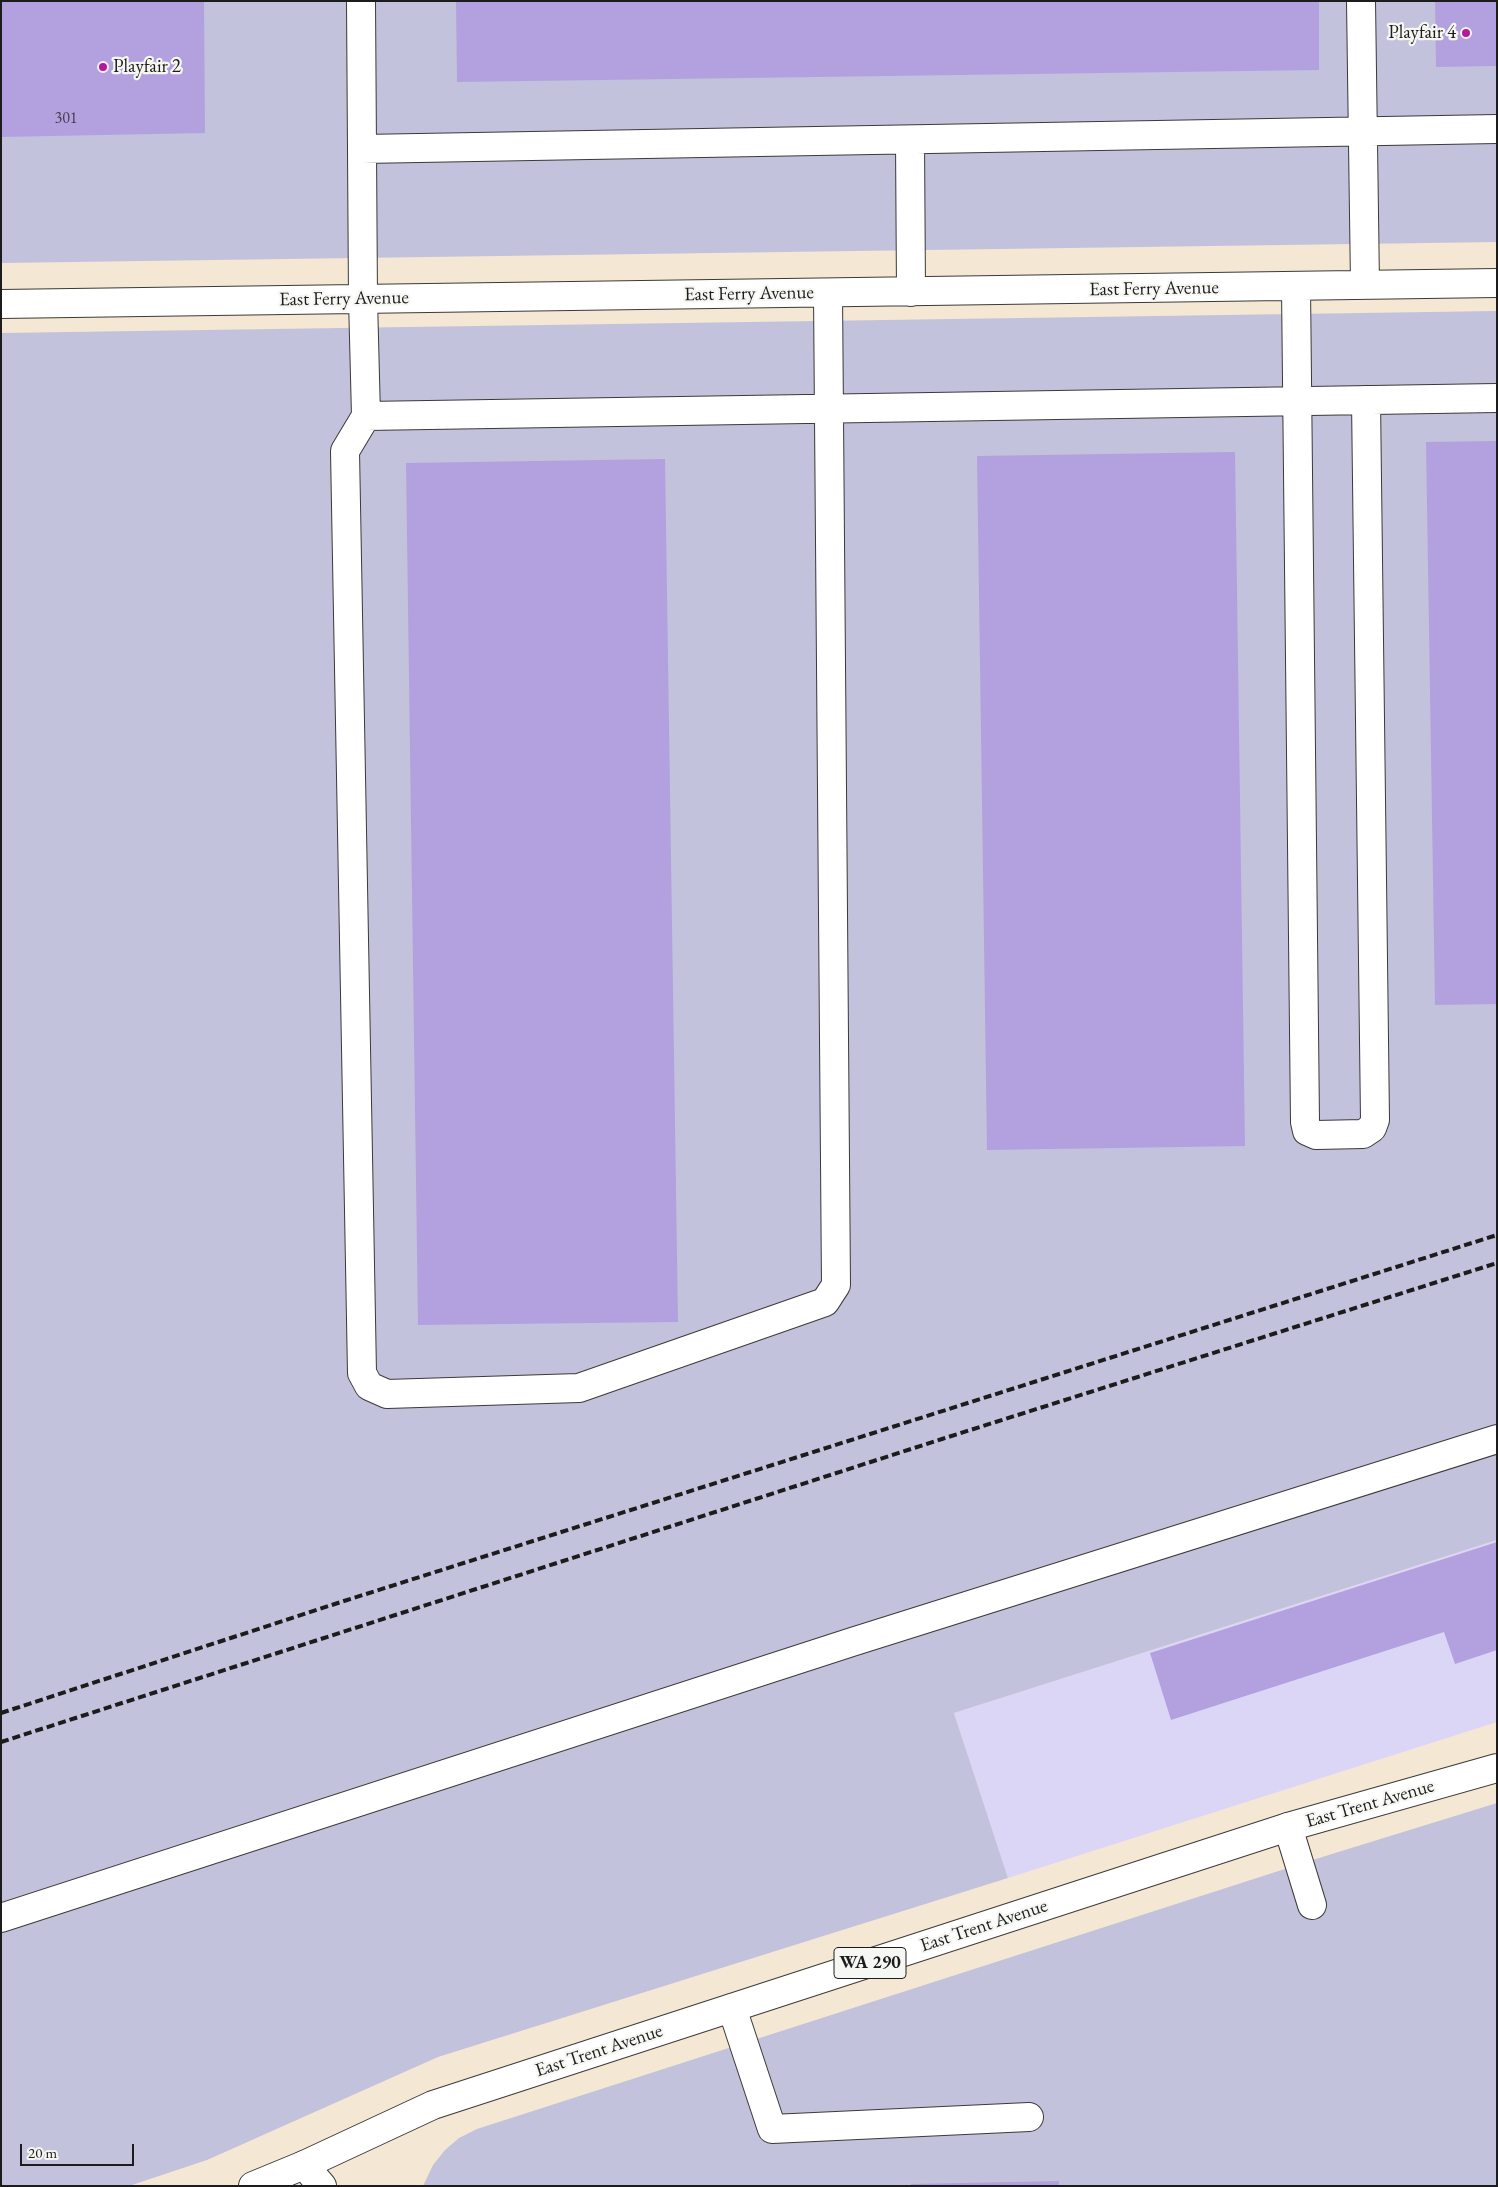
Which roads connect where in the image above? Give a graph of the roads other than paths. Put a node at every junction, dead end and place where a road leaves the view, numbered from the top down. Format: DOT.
graph roads {
  1 [pos="361,1"];
  2 [pos="1361,1"];
  3 [pos="1497,129"];
  4 [pos="1362,132"];
  5 [pos="910,140"];
  6 [pos="362,149"];
  7 [pos="1497,283"];
  8 [pos="1365,285"];
  9 [pos="1296,287"];
  10 [pos="911,292"];
  11 [pos="828,293"];
  12 [pos="363,299"];
  13 [pos="1,304"];
  14 [pos="1497,398"];
  15 [pos="1366,400"];
  16 [pos="1298,401"];
  17 [pos="828,409"];
  18 [pos="366,416"];
  19 [pos="1497,1439"];
  20 [pos="1497,1768"];
  21 [pos="1288,1828"];
  22 [pos="1312,1905"];
  23 [pos="1,1918"];
  24 [pos="732,2008"];
  25 [pos="1029,2117"];
  26 [pos="304,2165"];
  27 [pos="253,2186"];
  28 [pos="322,2186"];
  1 -- 6 [label="street"];
  2 -- 4 [label="street"];
  3 -- 4 [label="street"];
  4 -- 5 [label="street"];
  4 -- 8 [label="street"];
  5 -- 6 [label="street"];
  5 -- 10 [label="street"];
  6 -- 12 [label="street"];
  7 -- 8 [label="street, East Ferry Avenue"];
  8 -- 9 [label="street, East Ferry Avenue"];
  9 -- 10 [label="street, East Ferry Avenue"];
  9 -- 16 [label="street"];
  10 -- 11 [label="street, East Ferry Avenue"];
  11 -- 12 [label="street, East Ferry Avenue"];
  11 -- 17 [label="street"];
  12 -- 13 [label="street, East Ferry Avenue"];
  12 -- 18 [label="street"];
  14 -- 15 [label="street"];
  15 -- 16 [label="street"];
  15 -- 16 [label="street"];
  16 -- 17 [label="street"];
  17 -- 18 [label="street"];
  17 -- 18 [label="street"];
  19 -- 23 [label="street"];
  20 -- 21 [label="street, East Trent Avenue / WA 290"];
  21 -- 22 [label="street"];
  21 -- 24 [label="street, East Trent Avenue / WA 290"];
  24 -- 25 [label="street"];
  24 -- 26 [label="street, East Trent Avenue / WA 290"];
  26 -- 27 [label="street, East Trent Avenue / WA 290"];
  26 -- 28 [label="street"];
}
